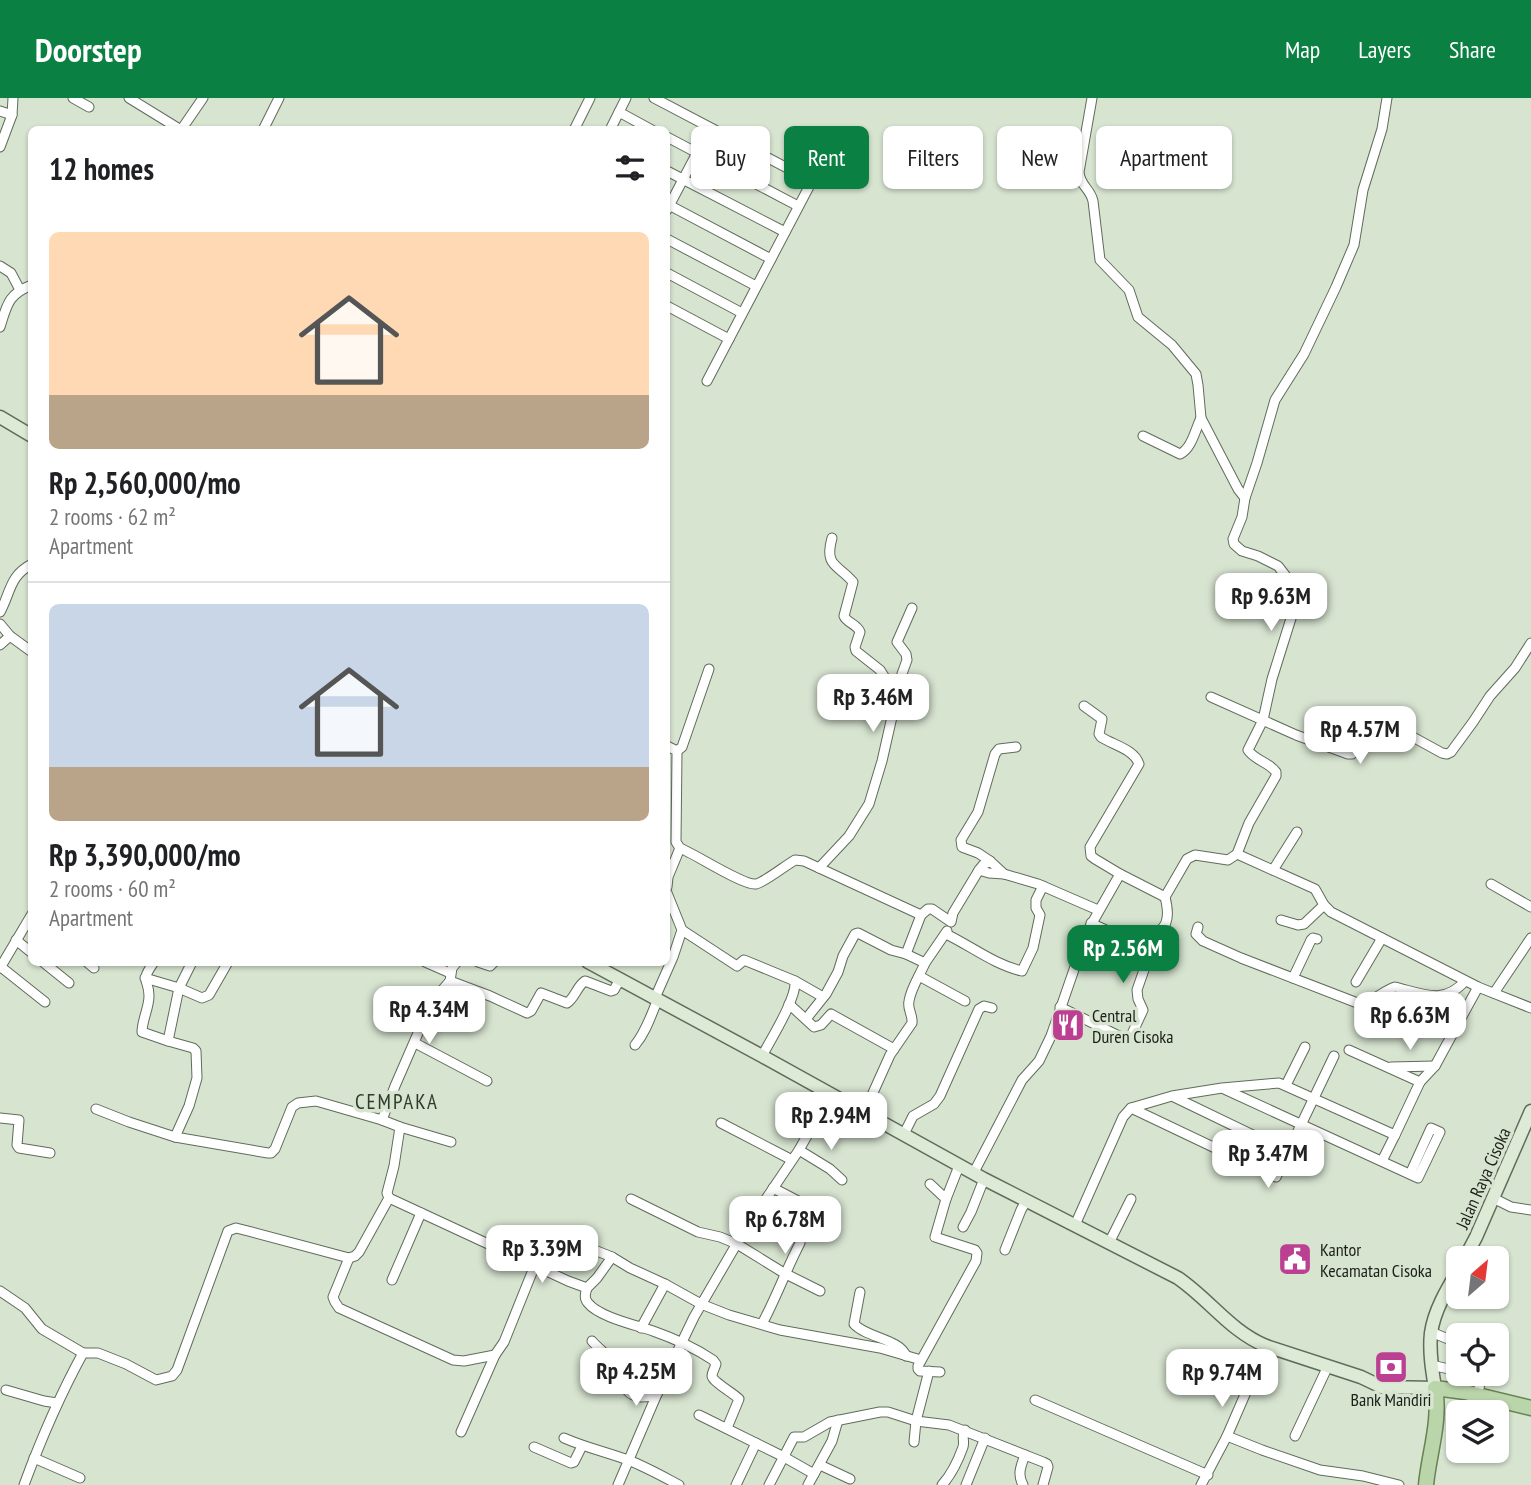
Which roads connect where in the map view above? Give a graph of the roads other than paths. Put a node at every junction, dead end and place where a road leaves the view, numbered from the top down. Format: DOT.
graph roads {
  1 [pos="13,98"];
  2 [pos="75,98"];
  3 [pos="129,98"];
  4 [pos="203,98"];
  5 [pos="279,98"];
  6 [pos="590,98"];
  7 [pos="626,98"];
  8 [pos="654,98"];
  9 [pos="1092,98"];
  10 [pos="1387,98"];
  11 [pos="89,107"];
  12 [pos="0,111"];
  13 [pos="619,112"];
  14 [pos="12,115"];
  15 [pos="176,126"];
  16 [pos="183,126"];
  17 [pos="265,126"];
  18 [pos="576,126"];
  19 [pos="612,126"];
  20 [pos="645,126"];
  21 [pos="706,126"];
  22 [pos="670,139"];
  23 [pos="0,147"];
  24 [pos="691,150"];
  25 [pos="770,159"];
  26 [pos="691,164"];
  27 [pos="670,172"];
  28 [pos="683,179"];
  29 [pos="766,189"];
  30 [pos="670,203"];
  31 [pos="798,206"];
  32 [pos="670,208"];
  33 [pos="785,232"];
  34 [pos="670,241"];
  35 [pos="771,259"];
  36 [pos="0,266"];
  37 [pos="670,275"];
  38 [pos="756,286"];
  39 [pos="28,287"];
  40 [pos="20,290"];
  41 [pos="670,308"];
  42 [pos="742,313"];
  43 [pos="0,327"];
  44 [pos="729,339"];
  45 [pos="707,381"];
  46 [pos="0,417"];
  47 [pos="1201,418"];
  48 [pos="28,434"];
  49 [pos="1143,436"];
  50 [pos="1245,498"];
  51 [pos="832,538"];
  52 [pos="28,568"];
  53 [pos="912,608"];
  54 [pos="0,612"];
  55 [pos="0,624"];
  56 [pos="10,635"];
  57 [pos="1531,643"];
  58 [pos="0,645"];
  59 [pos="28,649"];
  60 [pos="709,669"];
  61 [pos="895,694"];
  62 [pos="1211,697"];
  63 [pos="1084,706"];
  64 [pos="1263,720"];
  65 [pos="1016,747"];
  66 [pos="670,748"];
  67 [pos="677,751"];
  68 [pos="1297,832"];
  69 [pos="680,848"];
  70 [pos="1237,854"];
  71 [pos="990,861"];
  72 [pos="820,868"];
  73 [pos="670,870"];
  74 [pos="979,870"];
  75 [pos="1273,870"];
  76 [pos="1004,874"];
  77 [pos="1120,874"];
  78 [pos="1490,884"];
  79 [pos="1043,887"];
  80 [pos="1165,897"];
  81 [pos="670,900"];
  82 [pos="1324,905"];
  83 [pos="1531,907"];
  84 [pos="1098,911"];
  85 [pos="922,915"];
  86 [pos="1281,920"];
  87 [pos="28,922"];
  88 [pos="951,922"];
  89 [pos="1091,923"];
  90 [pos="1198,927"];
  91 [pos="682,930"];
  92 [pos="946,934"];
  93 [pos="1531,937"];
  94 [pos="1382,938"];
  95 [pos="1317,939"];
  96 [pos="16,940"];
  97 [pos="1141,948"];
  98 [pos="28,950"];
  99 [pos="906,954"];
  100 [pos="925,963"];
  101 [pos="670,965"];
  102 [pos="48,966"];
  103 [pos="151,966"];
  104 [pos="190,966"];
  105 [pos="226,966"];
  106 [pos="432,966"];
  107 [pos="454,966"];
  108 [pos="596,966"];
  109 [pos="670,966"];
  110 [pos="1,967"];
  111 [pos="919,976"];
  112 [pos="450,977"];
  113 [pos="145,978"];
  114 [pos="1293,978"];
  115 [pos="620,979"];
  116 [pos="795,981"];
  117 [pos="1465,981"];
  118 [pos="1356,982"];
  119 [pos="69,983"];
  120 [pos="1478,987"];
  121 [pos="179,988"];
  122 [pos="1494,993"];
  123 [pos="823,997"];
  124 [pos="657,999"];
  125 [pos="965,1001"];
  126 [pos="45,1002"];
  127 [pos="789,1004"];
  128 [pos="1060,1007"];
  129 [pos="992,1008"];
  130 [pos="1531,1008"];
  131 [pos="806,1019"];
  132 [pos="168,1041"];
  133 [pos="415,1042"];
  134 [pos="635,1045"];
  135 [pos="1305,1047"];
  136 [pos="894,1049"];
  137 [pos="1349,1051"];
  138 [pos="762,1056"];
  139 [pos="1334,1056"];
  140 [pos="1434,1066"];
  141 [pos="1387,1067"];
  142 [pos="487,1081"];
  143 [pos="1420,1082"];
  144 [pos="1286,1085"];
  145 [pos="1222,1088"];
  146 [pos="1172,1096"];
  147 [pos="835,1097"];
  148 [pos="1314,1098"];
  149 [pos="1130,1108"];
  150 [pos="96,1109"];
  151 [pos="862,1111"];
  152 [pos="1531,1111"];
  153 [pos="0,1118"];
  154 [pos="383,1120"];
  155 [pos="721,1123"];
  156 [pos="1301,1125"];
  157 [pos="400,1127"];
  158 [pos="904,1133"];
  159 [pos="1395,1135"];
  160 [pos="175,1137"];
  161 [pos="451,1142"];
  162 [pos="799,1150"];
  163 [pos="1288,1152"];
  164 [pos="50,1153"];
  165 [pos="792,1160"];
  166 [pos="1382,1161"];
  167 [pos="960,1166"];
  168 [pos="1410,1174"];
  169 [pos="979,1177"];
  170 [pos="842,1180"];
  171 [pos="930,1184"];
  172 [pos="773,1188"];
  173 [pos="389,1198"];
  174 [pos="1493,1198"];
  175 [pos="631,1199"];
  176 [pos="946,1199"];
  177 [pos="1131,1199"];
  178 [pos="798,1201"];
  179 [pos="1026,1201"];
  180 [pos="1531,1210"];
  181 [pos="421,1213"];
  182 [pos="1075,1225"];
  183 [pos="963,1227"];
  184 [pos="1109,1242"];
  185 [pos="577,1243"];
  186 [pos="800,1243"];
  187 [pos="737,1244"];
  188 [pos="1471,1246"];
  189 [pos="1005,1250"];
  190 [pos="612,1257"];
  191 [pos="349,1258"];
  192 [pos="536,1265"];
  193 [pos="784,1273"];
  194 [pos="392,1280"];
  195 [pos="665,1284"];
  196 [pos="587,1287"];
  197 [pos="0,1291"];
  198 [pos="820,1291"];
  199 [pos="860,1293"];
  200 [pos="1446,1296"];
  201 [pos="701,1304"];
  202 [pos="762,1324"];
  203 [pos="641,1328"];
  204 [pos="1431,1332"];
  205 [pos="1446,1337"];
  206 [pos="592,1341"];
  207 [pos="681,1343"];
  208 [pos="1266,1346"];
  209 [pos="82,1353"];
  210 [pos="495,1355"];
  211 [pos="906,1356"];
  212 [pos="921,1360"];
  213 [pos="1431,1365"];
  214 [pos="1328,1366"];
  215 [pos="1446,1368"];
  216 [pos="929,1371"];
  217 [pos="940,1371"];
  218 [pos="1480,1386"];
  219 [pos="1435,1388"];
  220 [pos="6,1390"];
  221 [pos="657,1394"];
  222 [pos="1477,1395"];
  223 [pos="1035,1400"];
  224 [pos="57,1403"];
  225 [pos="1531,1408"];
  226 [pos="699,1415"];
  227 [pos="838,1420"];
  228 [pos="916,1421"];
  229 [pos="727,1428"];
  230 [pos="965,1430"];
  231 [pos="461,1432"];
  232 [pos="1227,1436"];
  233 [pos="1295,1436"];
  234 [pos="564,1438"];
  235 [pos="985,1438"];
  236 [pos="914,1442"];
  237 [pos="755,1443"];
  238 [pos="582,1446"];
  239 [pos="534,1447"];
  240 [pos="1025,1455"];
  241 [pos="784,1457"];
  242 [pos="34,1458"];
  243 [pos="629,1461"];
  244 [pos="820,1465"];
  245 [pos="814,1474"];
  246 [pos="1208,1475"];
  247 [pos="80,1478"];
  248 [pos="850,1479"];
  249 [pos="1362,1481"];
  250 [pos="28,1484"];
  251 [pos="618,1485"];
  252 [pos="679,1485"];
  253 [pos="736,1485"];
  254 [pos="769,1485"];
  255 [pos="808,1485"];
  256 [pos="942,1485"];
  257 [pos="967,1485"];
  258 [pos="1023,1485"];
  259 [pos="1043,1485"];
  260 [pos="1201,1485"];
  261 [pos="1399,1485"];
  262 [pos="1426,1485"];
  1 -- 14 [label="street"];
  2 -- 11 [label="street"];
  3 -- 15 [label="street"];
  4 -- 16 [label="street"];
  5 -- 17 [label="street"];
  6 -- 18 [label="street"];
  7 -- 13 [label="street"];
  8 -- 21 [label="street"];
  9 -- 47 [label="street"];
  10 -- 50 [label="street"];
  12 -- 14 [label="street"];
  13 -- 19 [label="street"];
  13 -- 20 [label="street"];
  14 -- 23 [label="street"];
  22 -- 24 [label="street"];
  25 -- 31 [label="street"];
  26 -- 28 [label="street"];
  27 -- 28 [label="street"];
  28 -- 30 [label="street"];
  28 -- 33 [label="street"];
  29 -- 31 [label="street"];
  31 -- 33 [label="street"];
  32 -- 35 [label="street"];
  33 -- 35 [label="street"];
  34 -- 38 [label="street"];
  35 -- 38 [label="street"];
  36 -- 40 [label="street"];
  37 -- 42 [label="street"];
  38 -- 42 [label="street"];
  39 -- 40 [label="street"];
  40 -- 43 [label="street"];
  41 -- 44 [label="street"];
  42 -- 44 [label="street"];
  44 -- 45 [label="street"];
  46 -- 48 [label="street"];
  47 -- 49 [label="street"];
  47 -- 50 [label="street"];
  50 -- 64 [label="street"];
  51 -- 61 [label="street"];
  52 -- 54 [label="street"];
  53 -- 61 [label="street"];
  55 -- 56 [label="street"];
  56 -- 58 [label="street"];
  56 -- 59 [label="street"];
  57 -- 64 [label="street"];
  60 -- 67 [label="street"];
  61 -- 72 [label="street"];
  62 -- 64 [label="street"];
  63 -- 77 [label="street"];
  64 -- 70 [label="street"];
  65 -- 71 [label="street"];
  66 -- 67 [label="street"];
  67 -- 69 [label="street"];
  68 -- 75 [label="street"];
  69 -- 72 [label="street"];
  69 -- 73 [label="street"];
  70 -- 75 [label="street"];
  70 -- 80 [label="street"];
  71 -- 74 [label="street"];
  71 -- 76 [label="street"];
  72 -- 85 [label="street"];
  74 -- 76 [label="street"];
  74 -- 88 [label="street"];
  75 -- 82 [label="street"];
  76 -- 79 [label="street"];
  77 -- 80 [label="street"];
  77 -- 84 [label="street"];
  78 -- 83 [label="street"];
  79 -- 84 [label="street"];
  79 -- 92 [label="street"];
  80 -- 97 [label="street"];
  81 -- 91 [label="street"];
  82 -- 86 [label="street"];
  82 -- 94 [label="street"];
  84 -- 89 [label="street"];
  85 -- 88 [label="street"];
  85 -- 99 [label="street"];
  87 -- 96 [label="street"];
  88 -- 92 [label="street"];
  89 -- 97 [label="street"];
  89 -- 128 [label="street"];
  90 -- 114 [label="street"];
  91 -- 101 [label="street"];
  91 -- 116 [label="street"];
  92 -- 100 [label="street"];
  93 -- 122 [label="street"];
  94 -- 117 [label="street"];
  94 -- 118 [label="street"];
  95 -- 114 [label="street"];
  96 -- 98 [label="street"];
  96 -- 110 [label="street"];
  97 -- 128 [label="street"];
  99 -- 100 [label="street"];
  99 -- 123 [label="street"];
  100 -- 111 [label="street"];
  102 -- 119 [label="street"];
  103 -- 113 [label="street"];
  104 -- 121 [label="street"];
  105 -- 121 [label="street"];
  106 -- 112 [label="street"];
  107 -- 112 [label="street"];
  108 -- 115 [label="street"];
  109 -- 124 [label="street"];
  110 -- 126 [label="street"];
  111 -- 125 [label="street"];
  111 -- 136 [label="street"];
  112 -- 115 [label="street"];
  112 -- 133 [label="street"];
  113 -- 121 [label="street"];
  113 -- 132 [label="street"];
  114 -- 117 [label="street"];
  115 -- 124 [label="street"];
  116 -- 123 [label="street"];
  116 -- 127 [label="street"];
  117 -- 120 [label="street"];
  120 -- 122 [label="street"];
  120 -- 140 [label="street"];
  121 -- 132 [label="street"];
  122 -- 130 [label="street"];
  123 -- 131 [label="street"];
  124 -- 134 [label="street"];
  124 -- 138 [label="street"];
  127 -- 131 [label="street"];
  127 -- 138 [label="street"];
  128 -- 169 [label="street"];
  129 -- 158 [label="street"];
  131 -- 136 [label="street"];
  132 -- 160 [label="street"];
  133 -- 142 [label="street"];
  133 -- 154 [label="street"];
  135 -- 144 [label="street"];
  136 -- 151 [label="street"];
  137 -- 141 [label="street"];
  138 -- 147 [label="street"];
  139 -- 148 [label="street"];
  140 -- 141 [label="street"];
  140 -- 143 [label="street"];
  141 -- 143 [label="street"];
  143 -- 159 [label="street"];
  144 -- 145 [label="street"];
  144 -- 148 [label="street"];
  145 -- 146 [label="street"];
  145 -- 156 [label="street"];
  146 -- 149 [label="street"];
  146 -- 163 [label="street"];
  147 -- 151 [label="street"];
  147 -- 162 [label="street"];
  148 -- 156 [label="street"];
  148 -- 159 [label="street"];
  149 -- 163 [label="street"];
  149 -- 182 [label="street"];
  150 -- 160 [label="street"];
  151 -- 158 [label="street"];
  152 -- 174 [label="street, Jalan Raya Cisoka"];
  153 -- 164 [label="street"];
  154 -- 157 [label="street"];
  154 -- 160 [label="street"];
  155 -- 165 [label="street"];
  156 -- 163 [label="street"];
  156 -- 166 [label="street"];
  157 -- 161 [label="street"];
  157 -- 173 [label="street"];
  158 -- 167 [label="street"];
  159 -- 166 [label="street"];
  162 -- 165 [label="street"];
  162 -- 170 [label="street"];
  165 -- 172 [label="street"];
  166 -- 168 [label="street"];
  167 -- 169 [label="street"];
  167 -- 176 [label="street"];
  168 -- 168 [label="street"];
  169 -- 179 [label="street"];
  169 -- 183 [label="street"];
  171 -- 176 [label="street"];
  172 -- 178 [label="street"];
  172 -- 187 [label="street"];
  173 -- 181 [label="street"];
  173 -- 191 [label="street"];
  174 -- 180 [label="street"];
  174 -- 188 [label="street, Jalan Raya Cisoka"];
  175 -- 187 [label="street"];
  176 -- 212 [label="street"];
  177 -- 184 [label="street"];
  179 -- 182 [label="street"];
  179 -- 189 [label="street"];
  181 -- 192 [label="street"];
  181 -- 194 [label="street"];
  182 -- 184 [label="street"];
  184 -- 208 [label="street"];
  185 -- 190 [label="street"];
  186 -- 193 [label="street"];
  187 -- 193 [label="street"];
  187 -- 201 [label="street"];
  190 -- 195 [label="street"];
  190 -- 196 [label="street"];
  191 -- 209 [label="street"];
  191 -- 210 [label="street"];
  192 -- 196 [label="street"];
  192 -- 210 [label="street"];
  193 -- 198 [label="street"];
  193 -- 202 [label="street"];
  195 -- 201 [label="street"];
  195 -- 203 [label="street"];
  196 -- 203 [label="street"];
  197 -- 209 [label="street"];
  199 -- 211 [label="street"];
  200 -- 204 [label="street"];
  201 -- 202 [label="street"];
  201 -- 207 [label="street"];
  202 -- 211 [label="street"];
  203 -- 207 [label="street"];
  204 -- 205 [label="street"];
  204 -- 213 [label="street"];
  206 -- 221 [label="street"];
  207 -- 221 [label="street"];
  207 -- 229 [label="street"];
  208 -- 214 [label="street"];
  208 -- 232 [label="street"];
  209 -- 224 [label="street"];
  210 -- 231 [label="street"];
  211 -- 212 [label="street"];
  212 -- 216 [label="street"];
  213 -- 215 [label="street"];
  213 -- 219 [label="street"];
  214 -- 219 [label="street"];
  214 -- 233 [label="street"];
  216 -- 217 [label="street"];
  216 -- 228 [label="street"];
  218 -- 222 [label="street"];
  219 -- 222 [label="main road"];
  219 -- 262 [label="main road"];
  220 -- 224 [label="street"];
  221 -- 243 [label="street"];
  222 -- 225 [label="main road"];
  223 -- 246 [label="street"];
  224 -- 242 [label="street"];
  226 -- 229 [label="street"];
  227 -- 228 [label="street"];
  227 -- 241 [label="street"];
  227 -- 244 [label="street"];
  228 -- 230 [label="street"];
  228 -- 236 [label="street"];
  229 -- 237 [label="street"];
  230 -- 235 [label="street"];
  230 -- 256 [label="street"];
  232 -- 246 [label="street"];
  232 -- 249 [label="street"];
  234 -- 238 [label="street"];
  235 -- 240 [label="street"];
  235 -- 257 [label="street"];
  237 -- 241 [label="street"];
  237 -- 253 [label="street"];
  238 -- 239 [label="street"];
  238 -- 243 [label="street"];
  240 -- 258 [label="street"];
  240 -- 259 [label="street"];
  241 -- 245 [label="street"];
  241 -- 254 [label="street"];
  242 -- 247 [label="street"];
  242 -- 250 [label="street"];
  243 -- 251 [label="street"];
  243 -- 252 [label="street"];
  244 -- 245 [label="street"];
  244 -- 248 [label="street"];
  245 -- 255 [label="street"];
  246 -- 260 [label="street"];
  249 -- 261 [label="street"];
}
